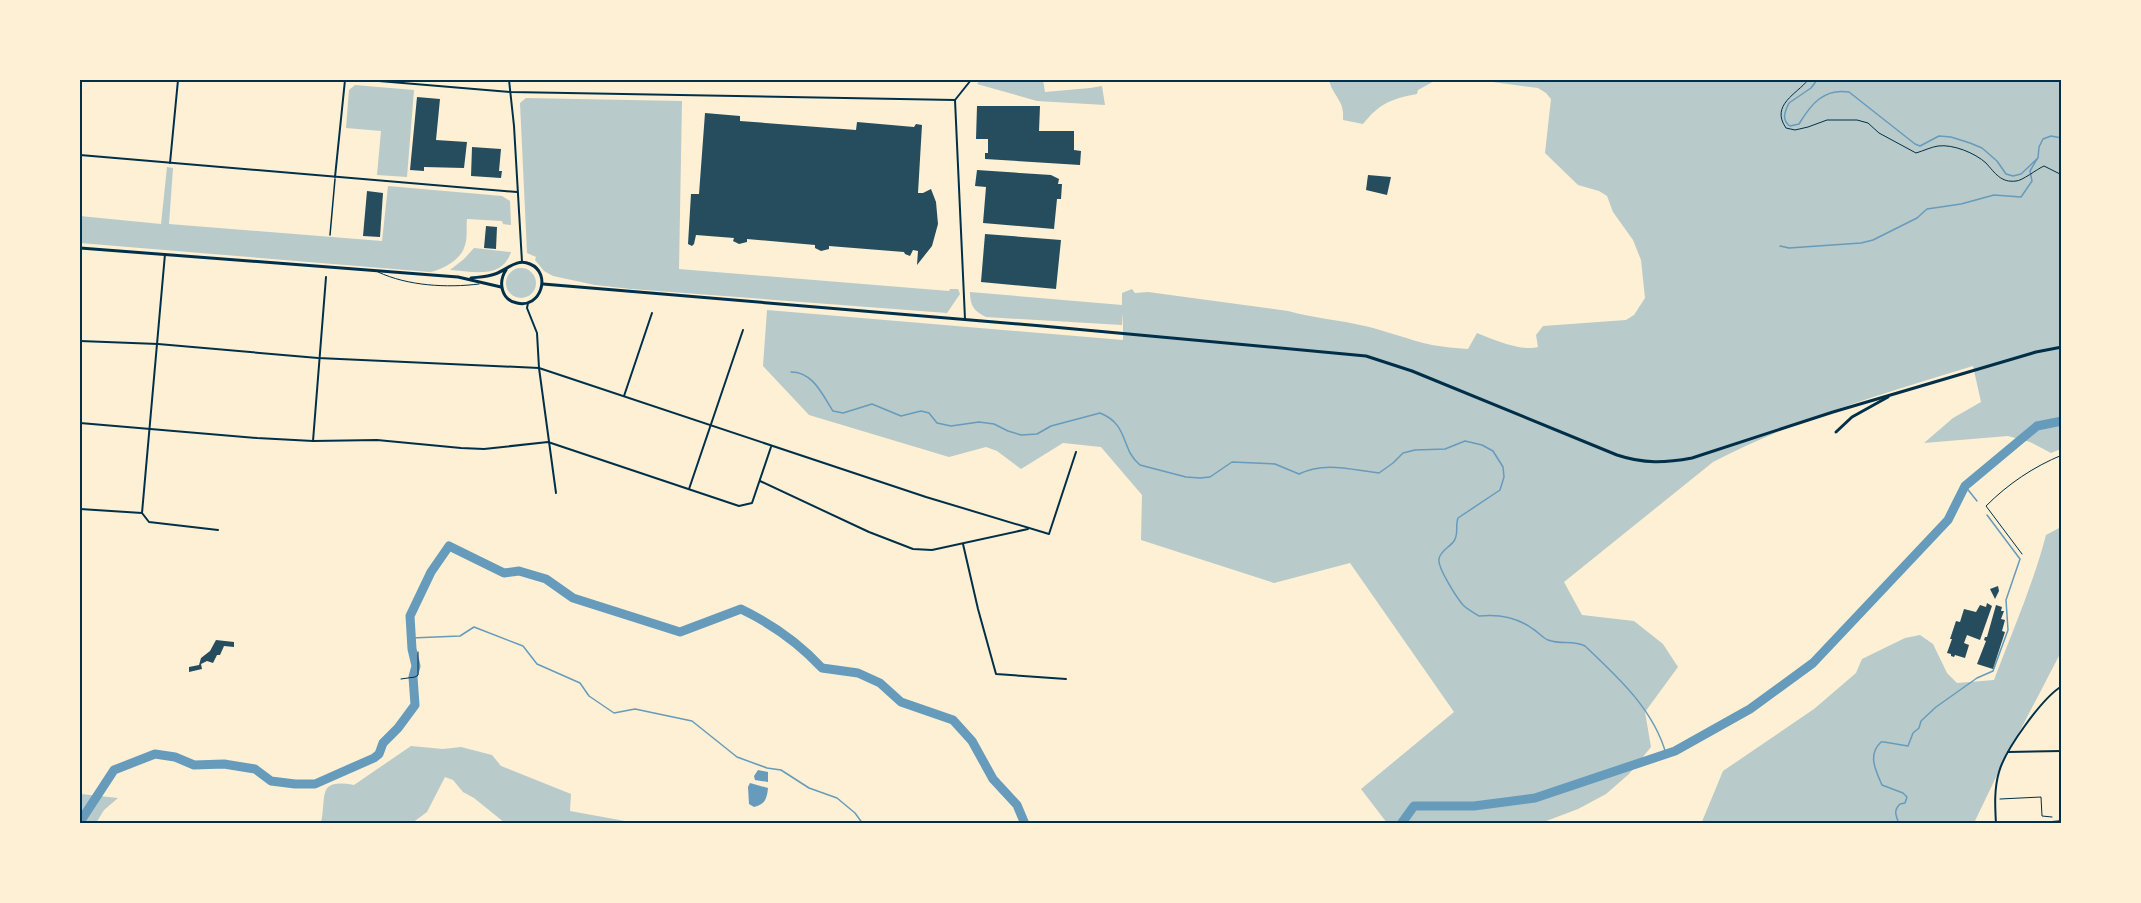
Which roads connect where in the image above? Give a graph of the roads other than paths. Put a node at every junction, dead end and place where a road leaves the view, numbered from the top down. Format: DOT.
graph roads {
  1 [pos="178,80"];
  2 [pos="345,80"];
  3 [pos="367,80"];
  4 [pos="509,80"];
  5 [pos="972,80"];
  6 [pos="397,81"];
  7 [pos="511,92"];
  8 [pos="955,100"];
  9 [pos="80,154"];
  10 [pos="170,163"];
  11 [pos="335,177"];
  12 [pos="517,192"];
  13 [pos="330,235"];
  14 [pos="80,248"];
  15 [pos="165,254"];
  16 [pos="522,262"];
  17 [pos="506,270"];
  18 [pos="376,271"];
  19 [pos="326,277"];
  20 [pos="468,278"];
  21 [pos="488,283"];
  22 [pos="543,284"];
  23 [pos="501,287"];
  24 [pos="528,303"];
  25 [pos="652,314"];
  26 [pos="965,321"];
  27 [pos="743,330"];
  28 [pos="80,341"];
  29 [pos="158,344"];
  30 [pos="2061,347"];
  31 [pos="318,358"];
  32 [pos="539,368"];
  33 [pos="1892,395"];
  34 [pos="624,396"];
  35 [pos="80,423"];
  36 [pos="712,426"];
  37 [pos="150,429"];
  38 [pos="1836,432"];
  39 [pos="313,441"];
  40 [pos="548,442"];
  41 [pos="771,446"];
  42 [pos="1076,452"];
  43 [pos="760,482"];
  44 [pos="689,489"];
  45 [pos="556,494"];
  46 [pos="80,509"];
  47 [pos="142,513"];
  48 [pos="1029,529"];
  49 [pos="218,530"];
  50 [pos="963,543"];
  51 [pos="1066,679"];
  52 [pos="2061,686"];
  53 [pos="2061,751"];
  54 [pos="2008,752"];
  55 [pos="2061,822"];
  56 [pos="2052,823"];
  57 [pos="1996,824"];
  1 -- 10 [label="street"];
  2 -- 11 [label="street"];
  3 -- 6 [label="street"];
  4 -- 7 [label="street"];
  5 -- 8 [label="street"];
  6 -- 7 [label="street"];
  7 -- 8 [label="street"];
  7 -- 12 [label="street"];
  8 -- 26 [label="street"];
  9 -- 10 [label="street"];
  10 -- 11 [label="street"];
  11 -- 12 [label="street"];
  11 -- 13 [label="street"];
  12 -- 16 [label="street"];
  14 -- 15 [label="street"];
  15 -- 18 [label="street"];
  15 -- 29 [label="street"];
  16 -- 17 [label="street"];
  16 -- 22 [label="street"];
  17 -- 20 [label="street"];
  17 -- 23 [label="street"];
  18 -- 20 [label="street"];
  18 -- 21 [label="lane"];
  19 -- 31 [label="street"];
  20 -- 21 [label="street"];
  21 -- 23 [label="street"];
  22 -- 24 [label="street"];
  22 -- 26 [label="street"];
  23 -- 24 [label="street"];
  24 -- 32 [label="street"];
  25 -- 34 [label="street"];
  26 -- 33 [label="street"];
  27 -- 36 [label="street"];
  28 -- 29 [label="street"];
  29 -- 31 [label="street"];
  29 -- 37 [label="street"];
  30 -- 33 [label="street"];
  31 -- 32 [label="street"];
  31 -- 39 [label="street"];
  32 -- 34 [label="street"];
  32 -- 40 [label="street"];
  33 -- 38 [label="street"];
  34 -- 36 [label="street"];
  35 -- 37 [label="street"];
  36 -- 41 [label="street"];
  36 -- 44 [label="street"];
  37 -- 39 [label="street"];
  37 -- 47 [label="street"];
  39 -- 40 [label="street"];
  40 -- 44 [label="street"];
  40 -- 45 [label="street"];
  41 -- 43 [label="street"];
  41 -- 48 [label="street"];
  42 -- 48 [label="street"];
  43 -- 44 [label="street"];
  43 -- 50 [label="street"];
  46 -- 47 [label="street"];
  47 -- 49 [label="street"];
  48 -- 50 [label="street"];
  50 -- 51 [label="street"];
  52 -- 54 [label="street"];
  53 -- 54 [label="street"];
  54 -- 57 [label="street"];
  55 -- 56 [label="street"];
}
